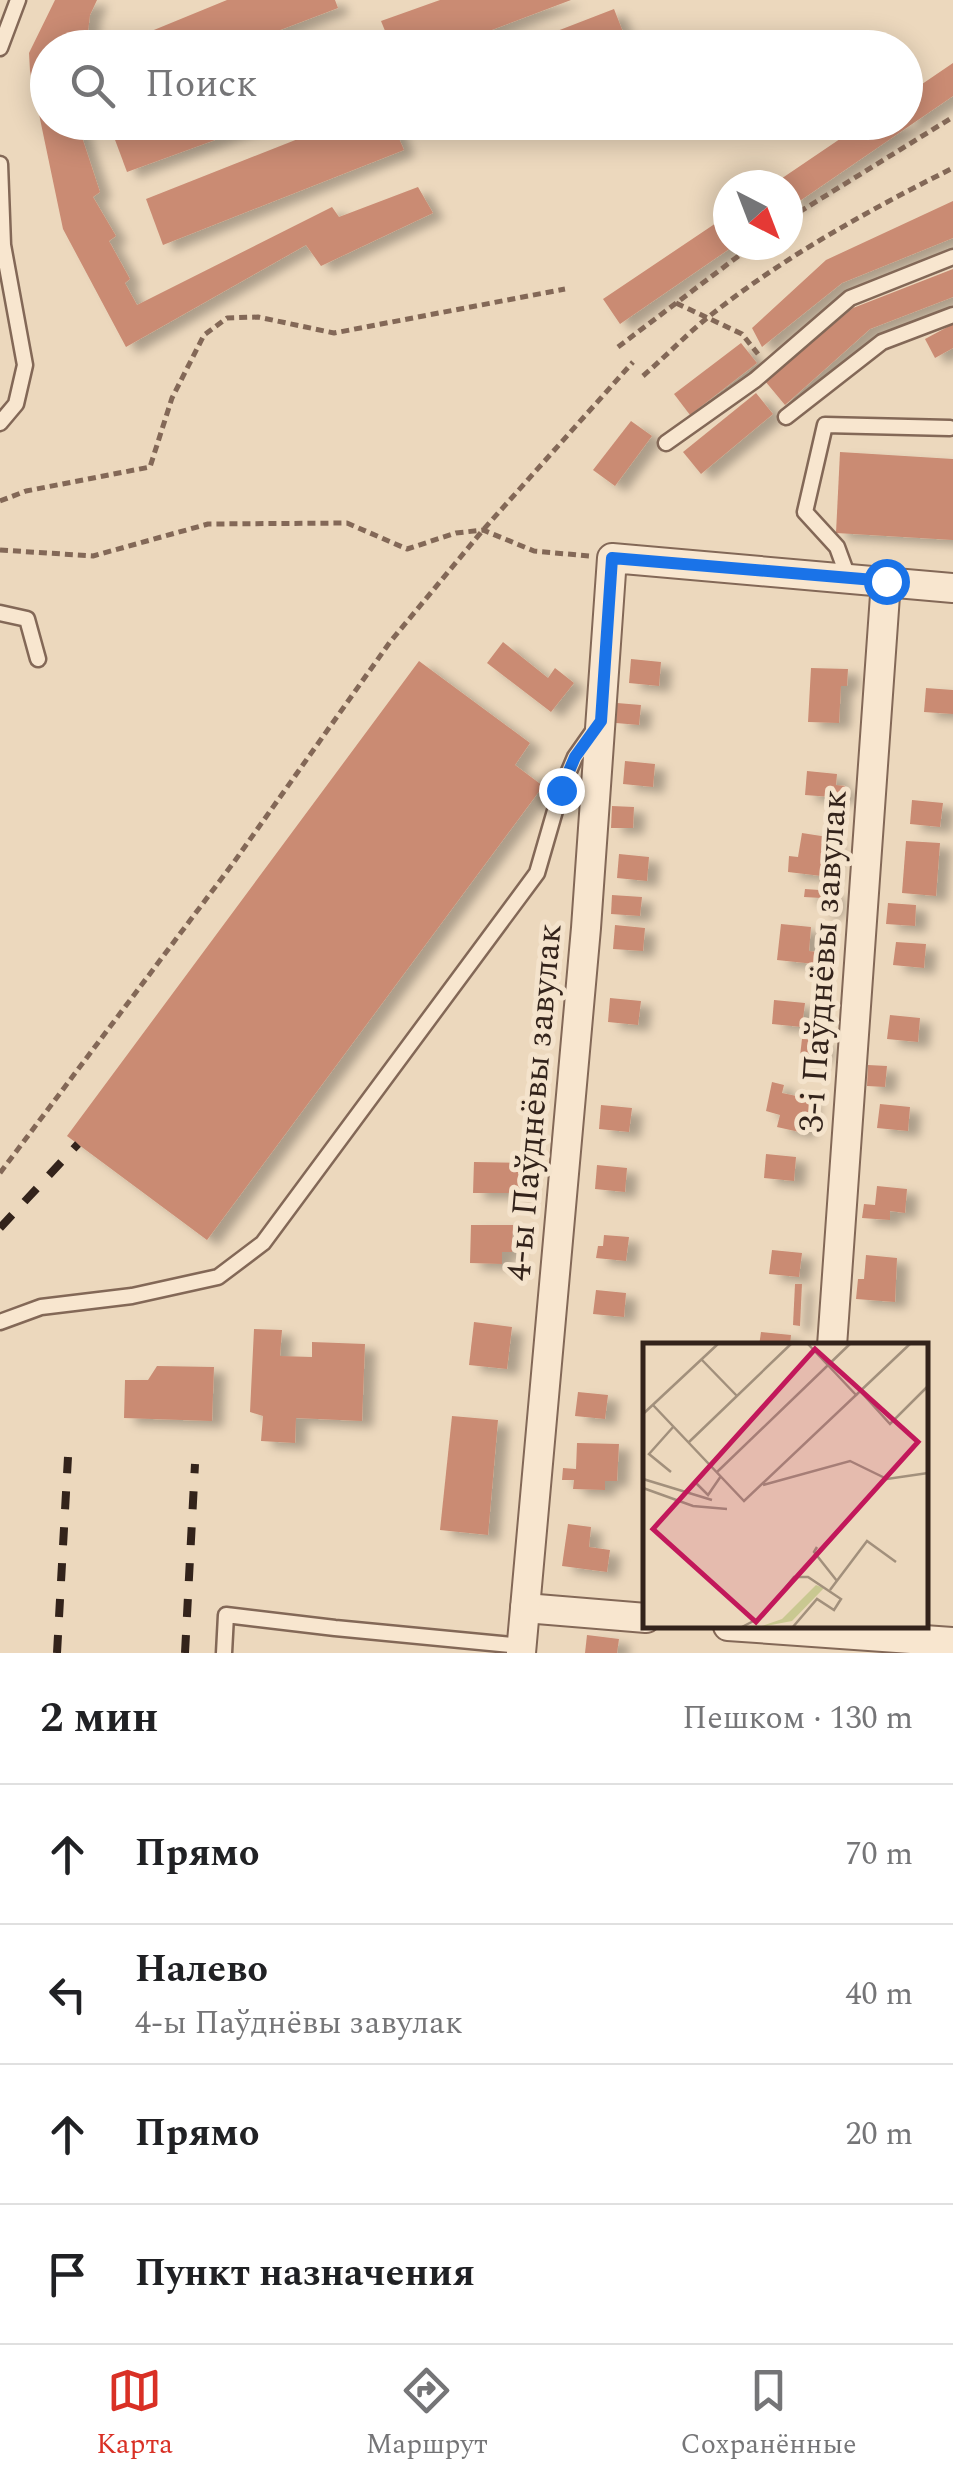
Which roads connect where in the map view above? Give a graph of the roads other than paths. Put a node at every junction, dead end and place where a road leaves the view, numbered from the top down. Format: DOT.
graph roads {
  1 [pos="18,0"];
  2 [pos="0,48"];
  3 [pos="0,164"];
  4 [pos="953,257"];
  5 [pos="953,315"];
  6 [pos="786,416"];
  7 [pos="0,423"];
  8 [pos="950,428"];
  9 [pos="666,443"];
  10 [pos="848,577"];
  11 [pos="886,581"];
  12 [pos="953,588"];
  13 [pos="0,614"];
  14 [pos="38,659"];
  15 [pos="601,721"];
  16 [pos="0,1322"];
  17 [pos="832,1343"];
  18 [pos="524,1608"];
  19 [pos="643,1618"];
  20 [pos="743,1628"];
  21 [pos="812,1637"];
  22 [pos="953,1642"];
  23 [pos="522,1649"];
  24 [pos="224,1653"];
  1 -- 2 [label="lane"];
  3 -- 7 [label="lane"];
  4 -- 9 [label="lane"];
  5 -- 6 [label="lane"];
  8 -- 10 [label="lane"];
  10 -- 11 [label="street"];
  10 -- 15 [label="street, 4-ы Паўднёвы завулак"];
  11 -- 12 [label="street"];
  11 -- 17 [label="street, 3-і Паўднёвы завулак"];
  13 -- 14 [label="lane"];
  15 -- 16 [label="lane"];
  15 -- 18 [label="street, 4-ы Паўднёвы завулак"];
  18 -- 19 [label="street"];
  18 -- 23 [label="street, 4-ы Паўднёвы завулак"];
  20 -- 21 [label="street"];
  21 -- 22 [label="street"];
  23 -- 24 [label="lane"];
}
